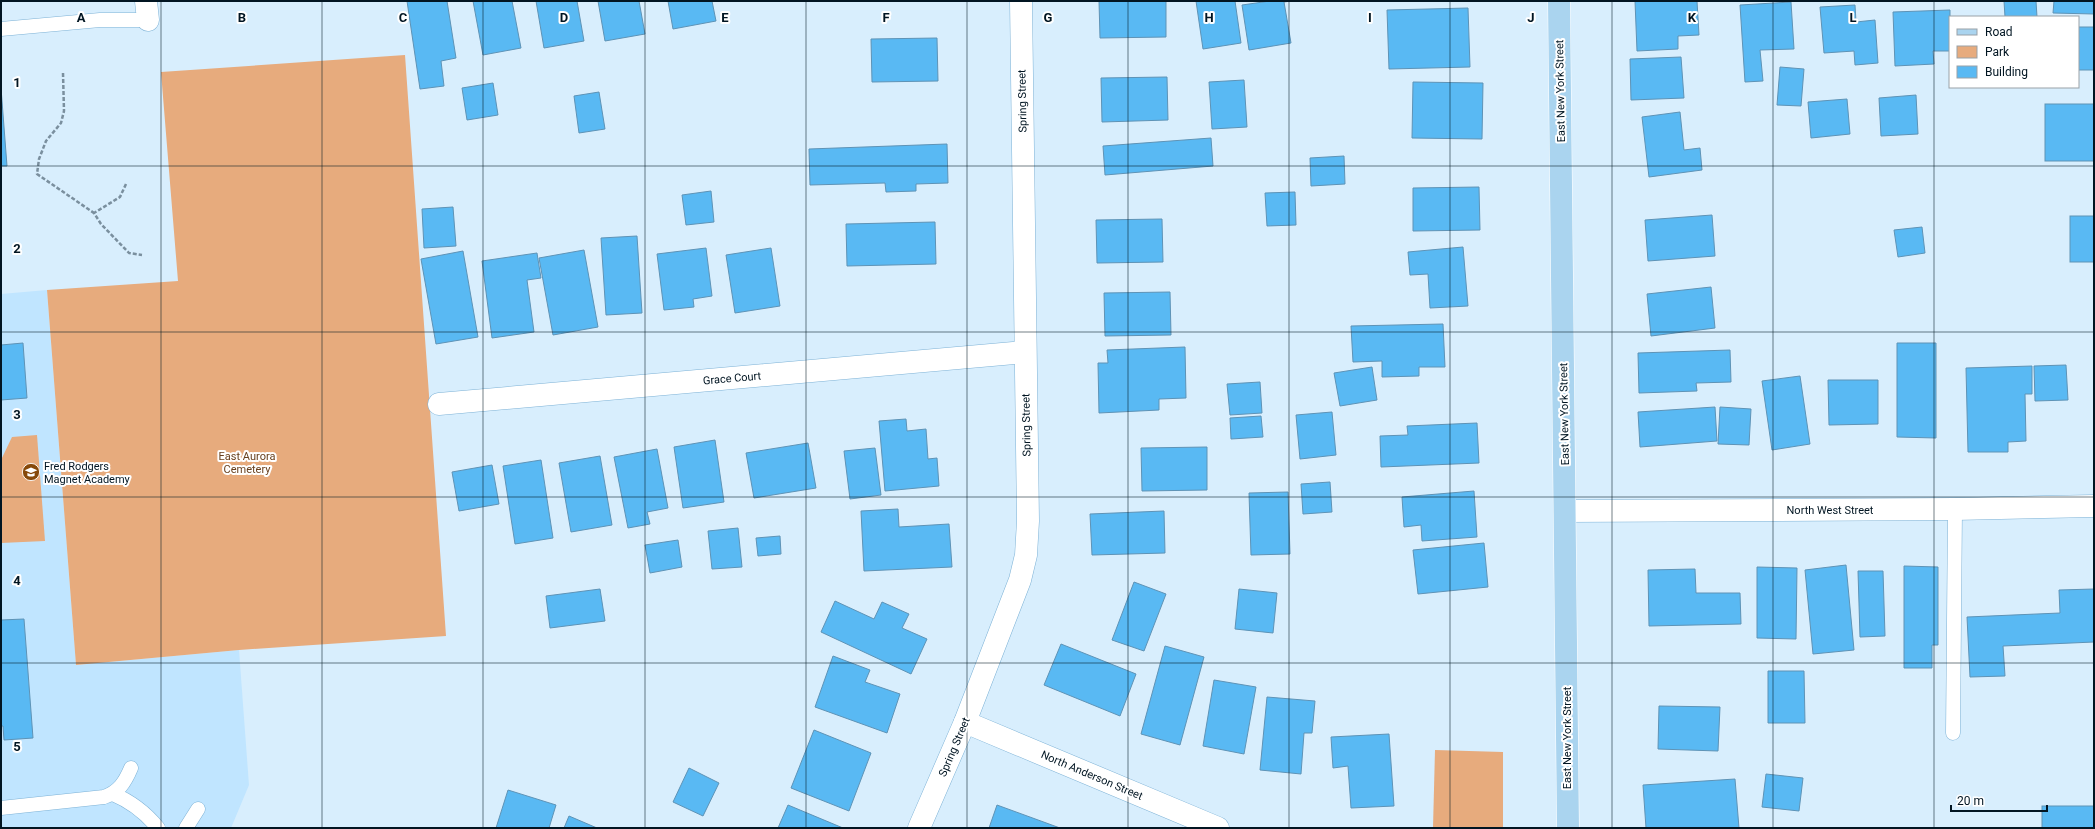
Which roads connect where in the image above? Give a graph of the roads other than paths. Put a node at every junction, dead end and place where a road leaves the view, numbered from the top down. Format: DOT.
graph roads {
  1 [pos="1021,1"];
  2 [pos="1560,1"];
  3 [pos="147,10"];
  4 [pos="1,29"];
  5 [pos="1025,352"];
  6 [pos="439,404"];
  7 [pos="2094,506"];
  8 [pos="1955,509"];
  9 [pos="1565,511"];
  10 [pos="965,722"];
  11 [pos="1953,733"];
  12 [pos="131,768"];
  13 [pos="113,794"];
  14 [pos="1,808"];
  15 [pos="198,809"];
  16 [pos="158,828"];
  17 [pos="186,828"];
  18 [pos="919,828"];
  19 [pos="1218,828"];
  20 [pos="1568,828"];
  1 -- 5 [label="street, Spring Street"];
  2 -- 9 [label="main road, East New York Street"];
  3 -- 4 [label="lane"];
  5 -- 6 [label="street, Grace Court"];
  5 -- 10 [label="street, Spring Street"];
  7 -- 8 [label="street, North West Street"];
  8 -- 9 [label="street, North West Street"];
  8 -- 11 [label="lane"];
  9 -- 20 [label="main road, East New York Street"];
  10 -- 18 [label="street, Spring Street"];
  10 -- 19 [label="street, North Anderson Street"];
  12 -- 13 [label="lane"];
  13 -- 14 [label="lane"];
  13 -- 16 [label="lane"];
  15 -- 17 [label="lane"];
}
